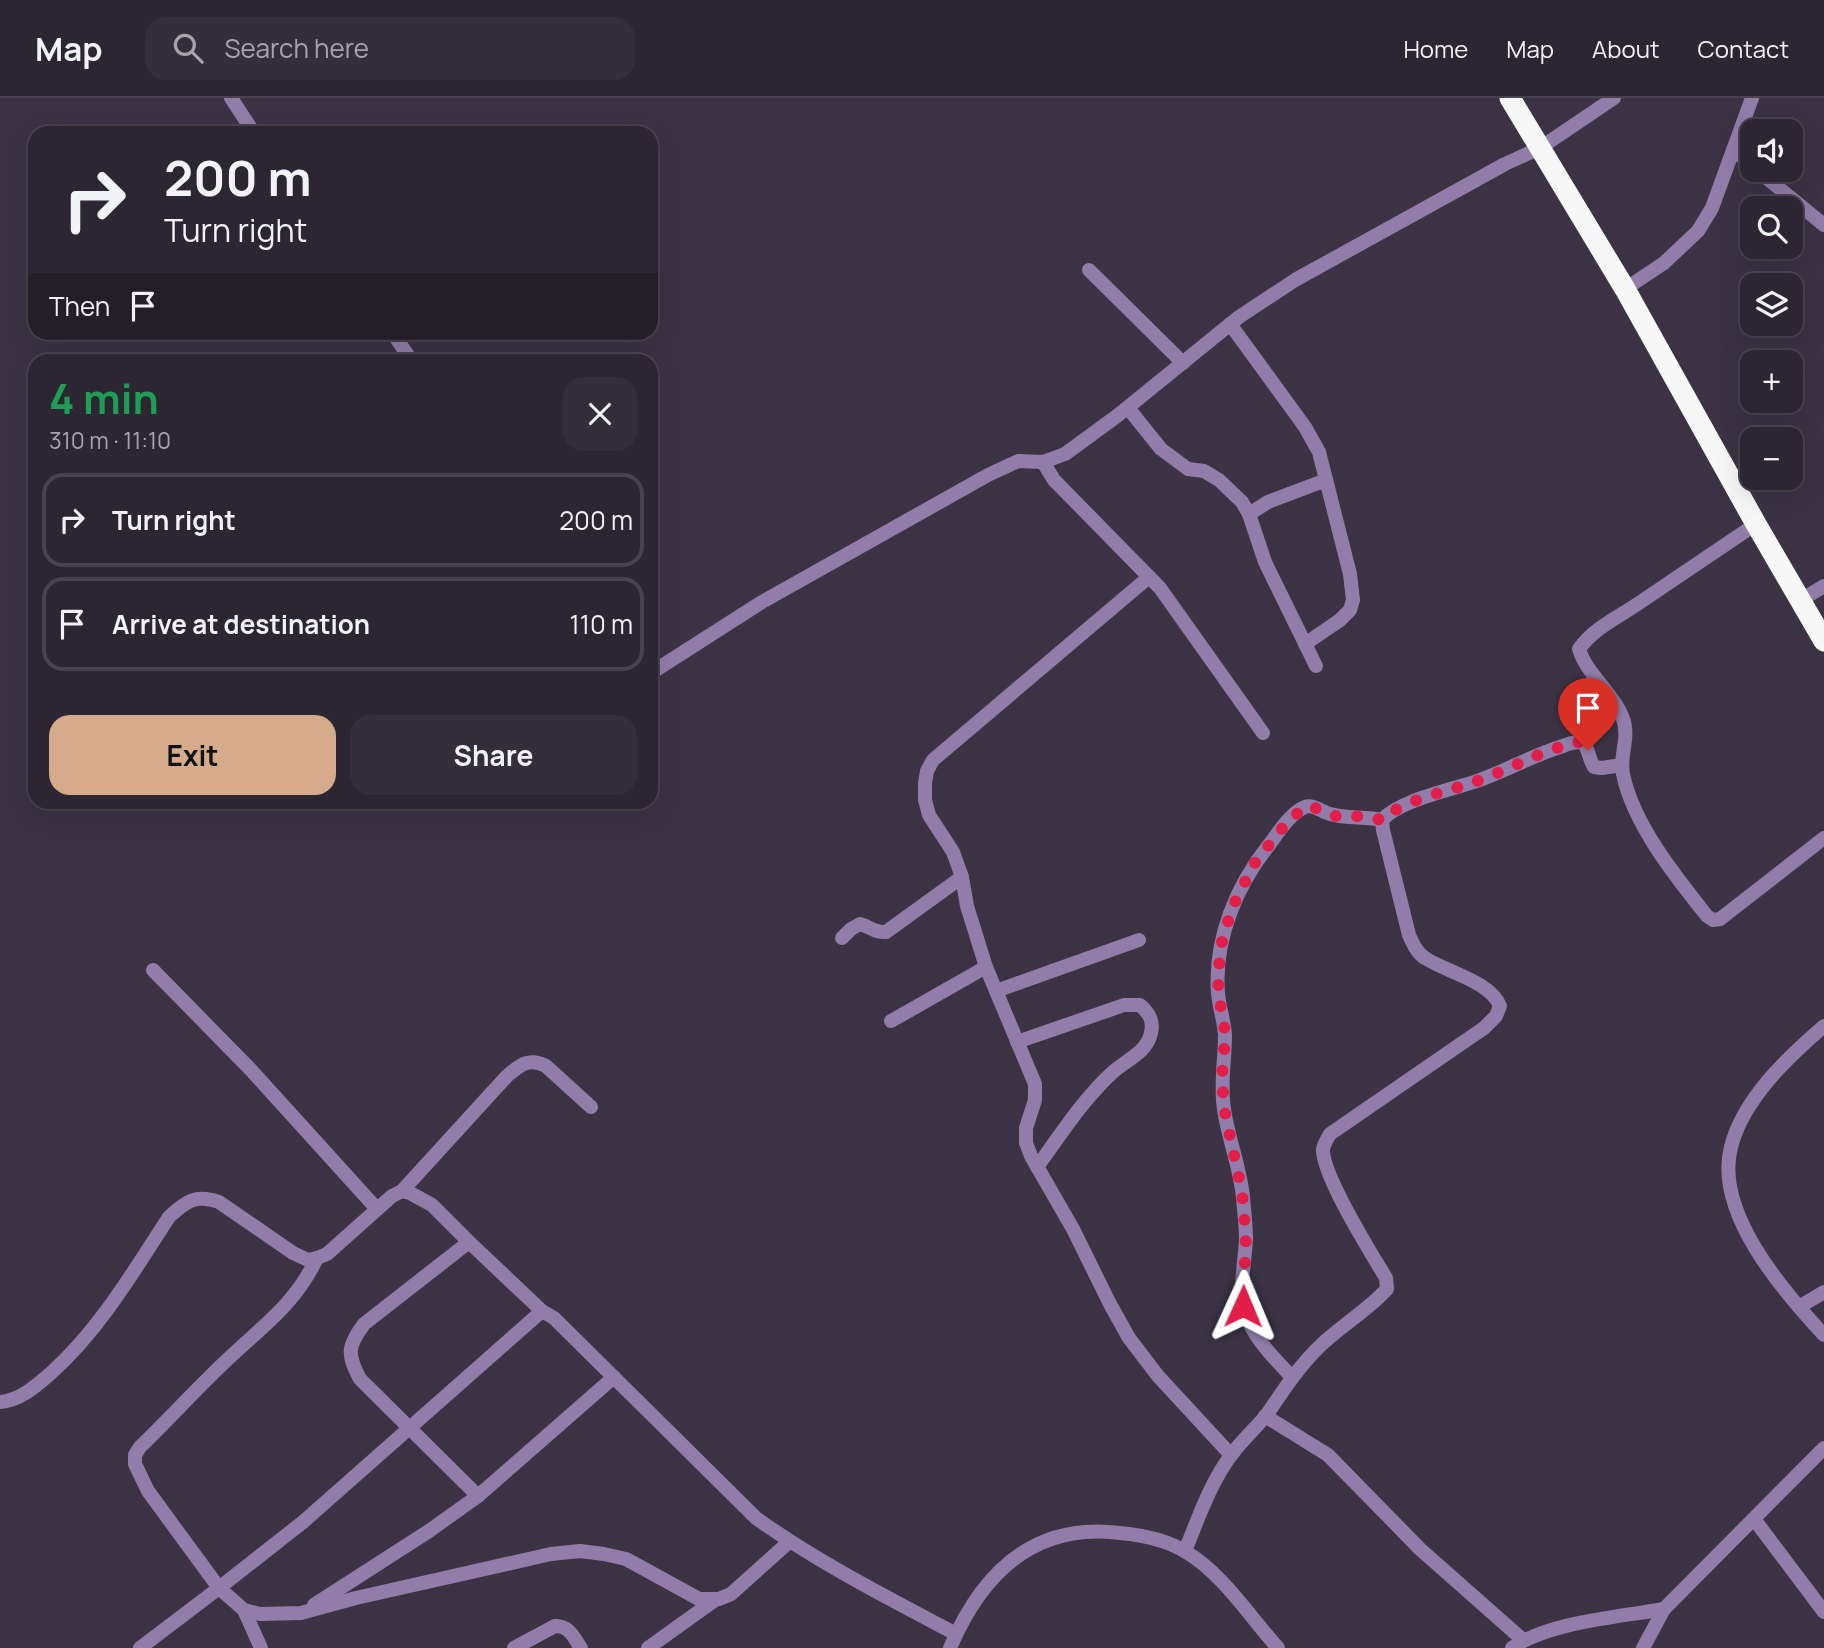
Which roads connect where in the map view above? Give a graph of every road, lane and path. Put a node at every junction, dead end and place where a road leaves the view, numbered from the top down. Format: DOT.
graph roads {
  1 [pos="231,98"];
  2 [pos="1510,98"];
  3 [pos="1614,98"];
  4 [pos="1747,101"];
  5 [pos="249,126"];
  6 [pos="1540,148"];
  7 [pos="1733,150"];
  8 [pos="1740,156"];
  9 [pos="1772,182"];
  10 [pos="1824,225"];
  11 [pos="1089,270"];
  12 [pos="1625,289"];
  13 [pos="1230,324"];
  14 [pos="1183,363"];
  15 [pos="1128,408"];
  16 [pos="1043,463"];
  17 [pos="1326,480"];
  18 [pos="1249,514"];
  19 [pos="1756,524"];
  20 [pos="1149,577"];
  21 [pos="1824,586"];
  22 [pos="1801,600"];
  23 [pos="1824,641"];
  24 [pos="1306,644"];
  25 [pos="1316,666"];
  26 [pos="658,669"];
  27 [pos="1263,733"];
  28 [pos="1622,765"];
  29 [pos="1382,820"];
  30 [pos="1824,838"];
  31 [pos="962,877"];
  32 [pos="842,938"];
  33 [pos="1139,940"];
  34 [pos="986,967"];
  35 [pos="153,970"];
  36 [pos="996,991"];
  37 [pos="891,1021"];
  38 [pos="1824,1026"];
  39 [pos="1017,1042"];
  40 [pos="591,1107"];
  41 [pos="1037,1167"];
  42 [pos="402,1191"];
  43 [pos="377,1209"];
  44 [pos="469,1242"];
  45 [pos="317,1258"];
  46 [pos="1824,1292"];
  47 [pos="1798,1307"];
  48 [pos="542,1311"];
  49 [pos="1824,1335"];
  50 [pos="614,1377"];
  51 [pos="1292,1377"];
  52 [pos="0,1402"];
  53 [pos="1265,1416"];
  54 [pos="410,1427"];
  55 [pos="1824,1448"];
  56 [pos="1231,1455"];
  57 [pos="478,1496"];
  58 [pos="1754,1519"];
  59 [pos="789,1542"];
  60 [pos="1185,1551"];
  61 [pos="219,1588"];
  62 [pos="716,1600"];
  63 [pos="1664,1609"];
  64 [pos="244,1610"];
  65 [pos="1824,1612"];
  66 [pos="301,1613"];
  67 [pos="953,1641"];
  68 [pos="1517,1644"];
  69 [pos="140,1648"];
  70 [pos="261,1648"];
  71 [pos="514,1648"];
  72 [pos="581,1648"];
  73 [pos="648,1648"];
  74 [pos="1278,1648"];
  75 [pos="1643,1648"];
  1 -- 5 [label="street"];
  2 -- 6 [label="highway"];
  3 -- 6 [label="street"];
  4 -- 7 [label="street"];
  6 -- 12 [label="highway"];
  6 -- 13 [label="street"];
  7 -- 8 [label="street"];
  7 -- 12 [label="street"];
  9 -- 10 [label="street"];
  11 -- 14 [label="street"];
  12 -- 19 [label="highway"];
  13 -- 14 [label="street"];
  13 -- 17 [label="street"];
  14 -- 15 [label="street"];
  15 -- 16 [label="street"];
  15 -- 18 [label="street"];
  16 -- 20 [label="street"];
  16 -- 26 [label="street"];
  17 -- 18 [label="street"];
  17 -- 24 [label="street"];
  18 -- 24 [label="street"];
  19 -- 22 [label="highway"];
  19 -- 28 [label="street"];
  20 -- 27 [label="street"];
  20 -- 31 [label="street"];
  21 -- 22 [label="street"];
  22 -- 23 [label="highway"];
  24 -- 25 [label="street"];
  28 -- 29 [label="street"];
  28 -- 30 [label="street"];
  29 -- 51 [label="street"];
  29 -- 51 [label="street"];
  31 -- 32 [label="street"];
  31 -- 34 [label="street"];
  33 -- 36 [label="street"];
  34 -- 36 [label="street"];
  34 -- 37 [label="street"];
  35 -- 43 [label="street"];
  36 -- 39 [label="street"];
  38 -- 47 [label="street"];
  39 -- 41 [label="street"];
  39 -- 41 [label="street"];
  40 -- 42 [label="street"];
  41 -- 56 [label="street"];
  42 -- 43 [label="street"];
  42 -- 44 [label="street"];
  43 -- 45 [label="street"];
  44 -- 48 [label="street"];
  44 -- 54 [label="street"];
  45 -- 52 [label="street"];
  45 -- 61 [label="street"];
  46 -- 47 [label="street"];
  47 -- 49 [label="street"];
  48 -- 50 [label="street"];
  48 -- 54 [label="street"];
  50 -- 57 [label="street"];
  50 -- 59 [label="street"];
  51 -- 53 [label="street"];
  53 -- 56 [label="street"];
  53 -- 68 [label="street"];
  54 -- 57 [label="street"];
  54 -- 61 [label="street"];
  55 -- 58 [label="street"];
  56 -- 60 [label="street"];
  57 -- 66 [label="street"];
  58 -- 63 [label="street"];
  58 -- 65 [label="street"];
  59 -- 62 [label="street"];
  59 -- 67 [label="street"];
  60 -- 67 [label="street"];
  60 -- 74 [label="street"];
  61 -- 64 [label="street"];
  61 -- 69 [label="street"];
  62 -- 66 [label="street"];
  62 -- 73 [label="street"];
  63 -- 68 [label="street"];
  63 -- 75 [label="street"];
  64 -- 66 [label="street"];
  64 -- 70 [label="street"];
  71 -- 72 [label="street"];
}
